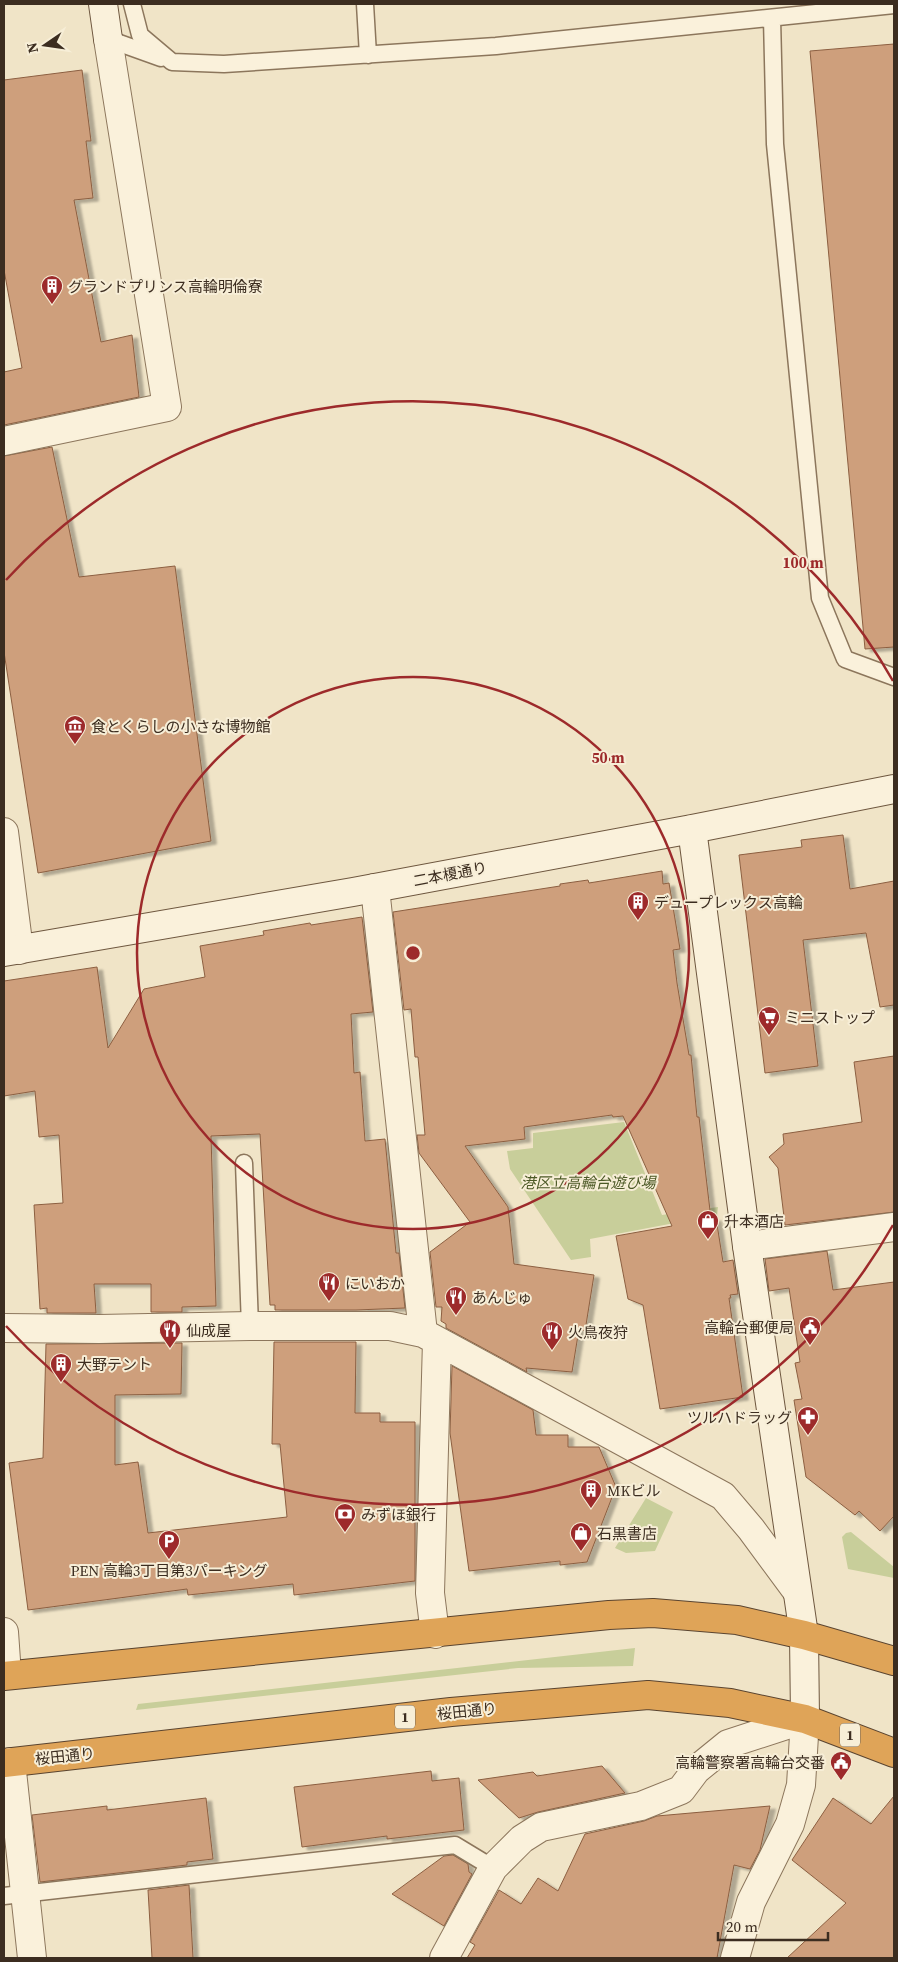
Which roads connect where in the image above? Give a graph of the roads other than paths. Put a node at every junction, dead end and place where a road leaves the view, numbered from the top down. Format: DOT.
graph roads {
  1 [pos="103,4"];
  2 [pos="132,4"];
  3 [pos="365,4"];
  4 [pos="894,5"];
  5 [pos="772,18"];
  6 [pos="108,39"];
  7 [pos="368,55"];
  8 [pos="172,62"];
  9 [pos="4,441"];
  10 [pos="894,677"];
  11 [pos="894,788"];
  12 [pos="692,829"];
  13 [pos="4,832"];
  14 [pos="375,888"];
  15 [pos="11,951"];
  16 [pos="244,1163"];
  17 [pos="894,1226"];
  18 [pos="747,1246"];
  19 [pos="250,1326"];
  20 [pos="4,1328"];
  21 [pos="430,1337"];
  22 [pos="796,1590"];
  23 [pos="4,1632"];
  24 [pos="435,1634"];
  25 [pos="804,1635"];
  26 [pos="894,1661"];
  27 [pos="6,1676"];
  28 [pos="805,1719"];
  29 [pos="894,1753"];
  30 [pos="7,1762"];
  31 [pos="493,1868"];
  32 [pos="14,1895"];
  33 [pos="32,1958"];
  34 [pos="444,1958"];
  35 [pos="735,1958"];
  1 -- 6 [label="street"];
  2 -- 8 [label="lane"];
  3 -- 7 [label="lane"];
  4 -- 5 [label="lane"];
  5 -- 7 [label="lane"];
  5 -- 10 [label="lane"];
  6 -- 8 [label="lane"];
  6 -- 9 [label="street"];
  7 -- 8 [label="lane"];
  11 -- 12 [label="street, 二本榎通り"];
  12 -- 14 [label="street, 二本榎通り"];
  12 -- 18 [label="street"];
  13 -- 15 [label="street"];
  14 -- 15 [label="street, 二本榎通り"];
  14 -- 21 [label="street"];
  16 -- 19 [label="lane"];
  17 -- 18 [label="street"];
  18 -- 22 [label="street"];
  19 -- 20 [label="street"];
  19 -- 21 [label="street"];
  21 -- 22 [label="street"];
  21 -- 24 [label="street"];
  22 -- 25 [label="street"];
  23 -- 27 [label="street"];
  24 -- 25 [label="highway"];
  24 -- 27 [label="highway"];
  25 -- 26 [label="highway"];
  25 -- 28 [label="street"];
  28 -- 29 [label="highway, 桜田通り / 1"];
  28 -- 30 [label="highway, 桜田通り / 1"];
  28 -- 31 [label="street"];
  28 -- 35 [label="street"];
  30 -- 32 [label="street"];
  31 -- 32 [label="lane"];
  31 -- 34 [label="street"];
  32 -- 33 [label="street"];
}
